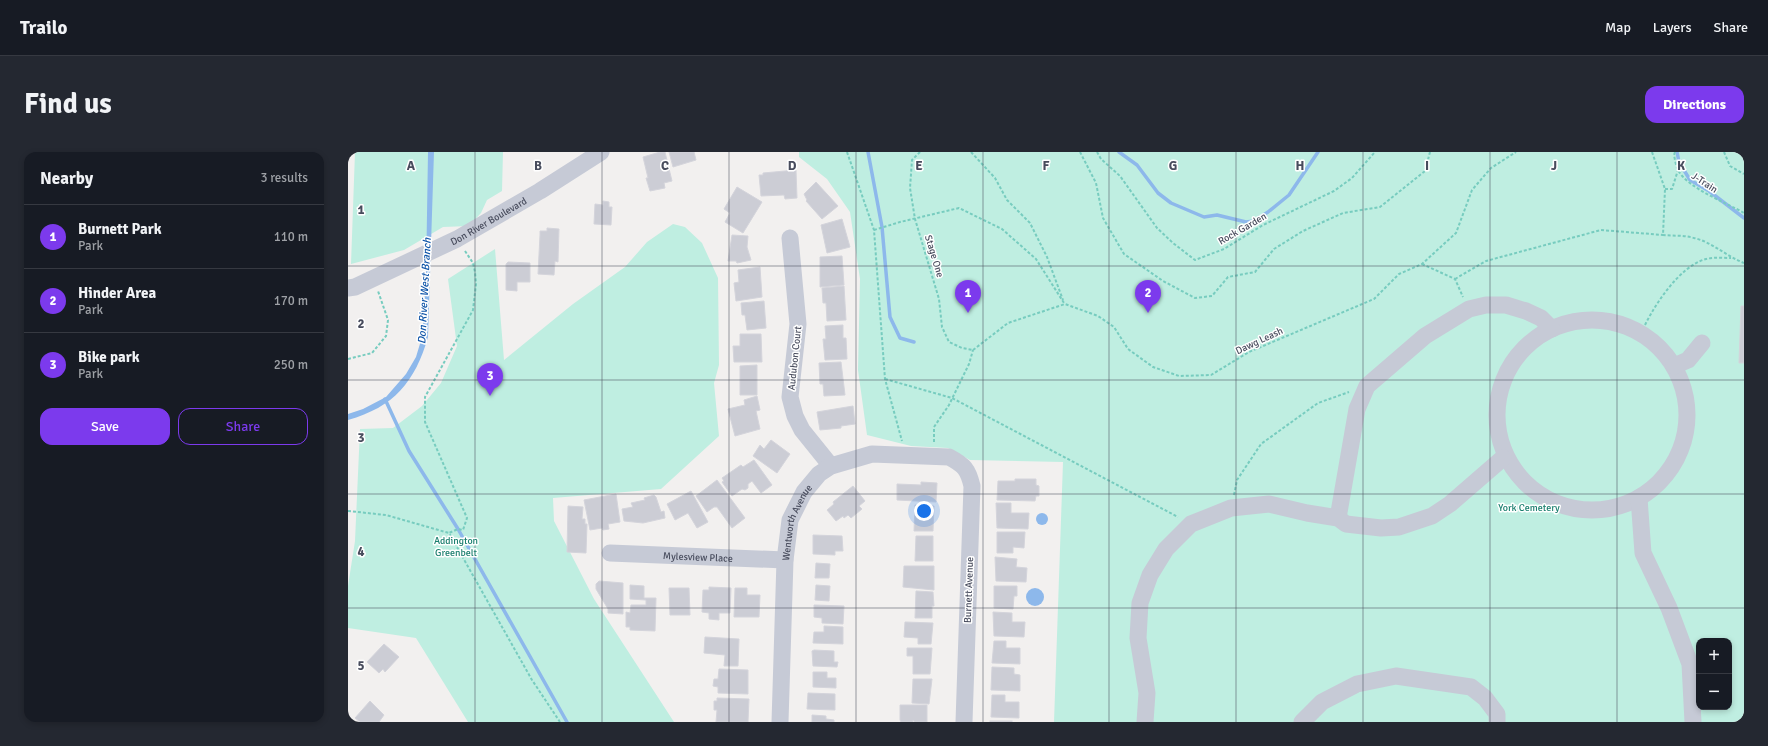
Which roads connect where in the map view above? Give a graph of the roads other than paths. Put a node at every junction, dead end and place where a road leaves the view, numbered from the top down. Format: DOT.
graph roads {
  1 [pos="601,152"];
  2 [pos="790,238"];
  3 [pos="348,288"];
  4 [pos="1552,329"];
  5 [pos="1702,343"];
  6 [pos="1674,366"];
  7 [pos="1503,458"];
  8 [pos="960,462"];
  9 [pos="831,466"];
  10 [pos="1639,498"];
  11 [pos="1338,518"];
  12 [pos="610,553"];
  13 [pos="785,560"];
  14 [pos="780,722"];
  15 [pos="964,722"];
  16 [pos="1145,722"];
  17 [pos="1302,722"];
  18 [pos="1497,722"];
  19 [pos="1693,722"];
  1 -- 3 [label="street, Don River Boulevard"];
  2 -- 9 [label="street, Audubon Court"];
  4 -- 6 [label="street"];
  4 -- 7 [label="street"];
  4 -- 11 [label="street"];
  5 -- 6 [label="street"];
  6 -- 10 [label="street"];
  7 -- 10 [label="street"];
  7 -- 11 [label="street"];
  8 -- 9 [label="street, Wentworth Avenue"];
  8 -- 15 [label="street, Burnett Avenue"];
  9 -- 13 [label="street, Wentworth Avenue"];
  10 -- 19 [label="street"];
  11 -- 16 [label="street"];
  12 -- 13 [label="street, Mylesview Place"];
  13 -- 14 [label="street, Wentworth Avenue"];
  17 -- 18 [label="street"];
}
